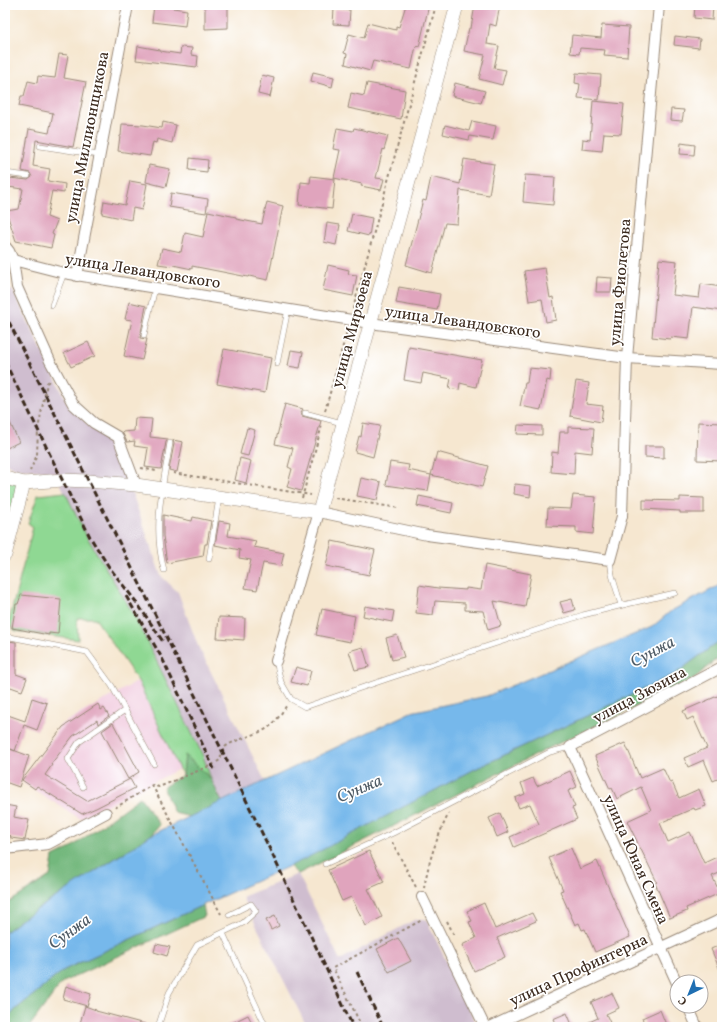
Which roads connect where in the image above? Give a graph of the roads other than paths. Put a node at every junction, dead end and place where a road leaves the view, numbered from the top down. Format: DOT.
graph roads {
  1 [pos="128,5"];
  2 [pos="457,5"];
  3 [pos="659,5"];
  4 [pos="40,146"];
  5 [pos="99,155"];
  6 [pos="5,173"];
  7 [pos="28,176"];
  8 [pos="5,246"];
  9 [pos="13,260"];
  10 [pos="64,273"];
  11 [pos="76,276"];
  12 [pos="155,288"];
  13 [pos="52,305"];
  14 [pos="288,309"];
  15 [pos="370,323"];
  16 [pos="144,335"];
  17 [pos="627,358"];
  18 [pos="277,364"];
  19 [pos="722,364"];
  20 [pos="304,414"];
  21 [pos="343,423"];
  22 [pos="170,443"];
  23 [pos="5,478"];
  24 [pos="24,483"];
  25 [pos="136,486"];
  26 [pos="163,489"];
  27 [pos="219,498"];
  28 [pos="319,512"];
  29 [pos="5,555"];
  30 [pos="209,559"];
  31 [pos="610,560"];
  32 [pos="164,570"];
  33 [pos="675,593"];
  34 [pos="621,605"];
  35 [pos="5,636"];
  36 [pos="276,661"];
  37 [pos="722,667"];
  38 [pos="125,710"];
  39 [pos="570,746"];
  40 [pos="154,764"];
  41 [pos="84,787"];
  42 [pos="106,813"];
  43 [pos="5,849"];
  44 [pos="326,864"];
  45 [pos="422,897"];
  46 [pos="229,915"];
  47 [pos="722,919"];
  48 [pos="223,933"];
  49 [pos="661,947"];
  50 [pos="673,974"];
  51 [pos="691,1014"];
  52 [pos="158,1027"];
  53 [pos="266,1027"];
  54 [pos="485,1027"];
  55 [pos="490,1027"];
  56 [pos="697,1027"];
  1 -- 5 [label="street, улица Миллионщикова"];
  2 -- 15 [label="street, улица Мирзоева"];
  3 -- 17 [label="street, улица Фиолетова"];
  4 -- 5 [label="lane"];
  5 -- 11 [label="street, улица Миллионщикова"];
  6 -- 7 [label="lane"];
  8 -- 9 [label="street"];
  9 -- 10 [label="street, улица Левандовского"];
  9 -- 25 [label="street"];
  10 -- 11 [label="street, улица Левандовского"];
  10 -- 13 [label="lane"];
  11 -- 12 [label="street, улица Левандовского"];
  12 -- 14 [label="street, улица Левандовского"];
  12 -- 16 [label="lane"];
  14 -- 15 [label="street, улица Левандовского"];
  14 -- 18 [label="lane"];
  15 -- 17 [label="street, улица Левандовского"];
  15 -- 21 [label="street, улица Мирзоева"];
  17 -- 19 [label="street, улица Левандовского"];
  17 -- 31 [label="street, улица Фиолетова"];
  20 -- 21 [label="lane"];
  21 -- 28 [label="street, улица Мирзоева"];
  22 -- 26 [label="lane"];
  23 -- 24 [label="street"];
  24 -- 25 [label="street"];
  24 -- 29 [label="street"];
  25 -- 26 [label="street"];
  26 -- 27 [label="street"];
  26 -- 32 [label="lane"];
  27 -- 28 [label="street"];
  27 -- 30 [label="lane"];
  28 -- 31 [label="street"];
  28 -- 36 [label="street, улица Мирзоева"];
  31 -- 34 [label="lane"];
  33 -- 34 [label="lane"];
  34 -- 36 [label="lane"];
  35 -- 38 [label="lane"];
  37 -- 39 [label="street, улица Зюзина"];
  38 -- 40 [label="lane"];
  38 -- 41 [label="lane"];
  39 -- 44 [label="lane"];
  39 -- 49 [label="street, улица Юная Смена"];
  42 -- 43 [label="street"];
  45 -- 54 [label="street"];
  46 -- 48 [label="lane"];
  47 -- 49 [label="street, улица Профинтерна"];
  48 -- 52 [label="lane"];
  48 -- 53 [label="lane"];
  49 -- 50 [label="street, улица Юная Смена"];
  49 -- 55 [label="street, улица Профинтерна"];
  51 -- 56 [label="street"];
}
